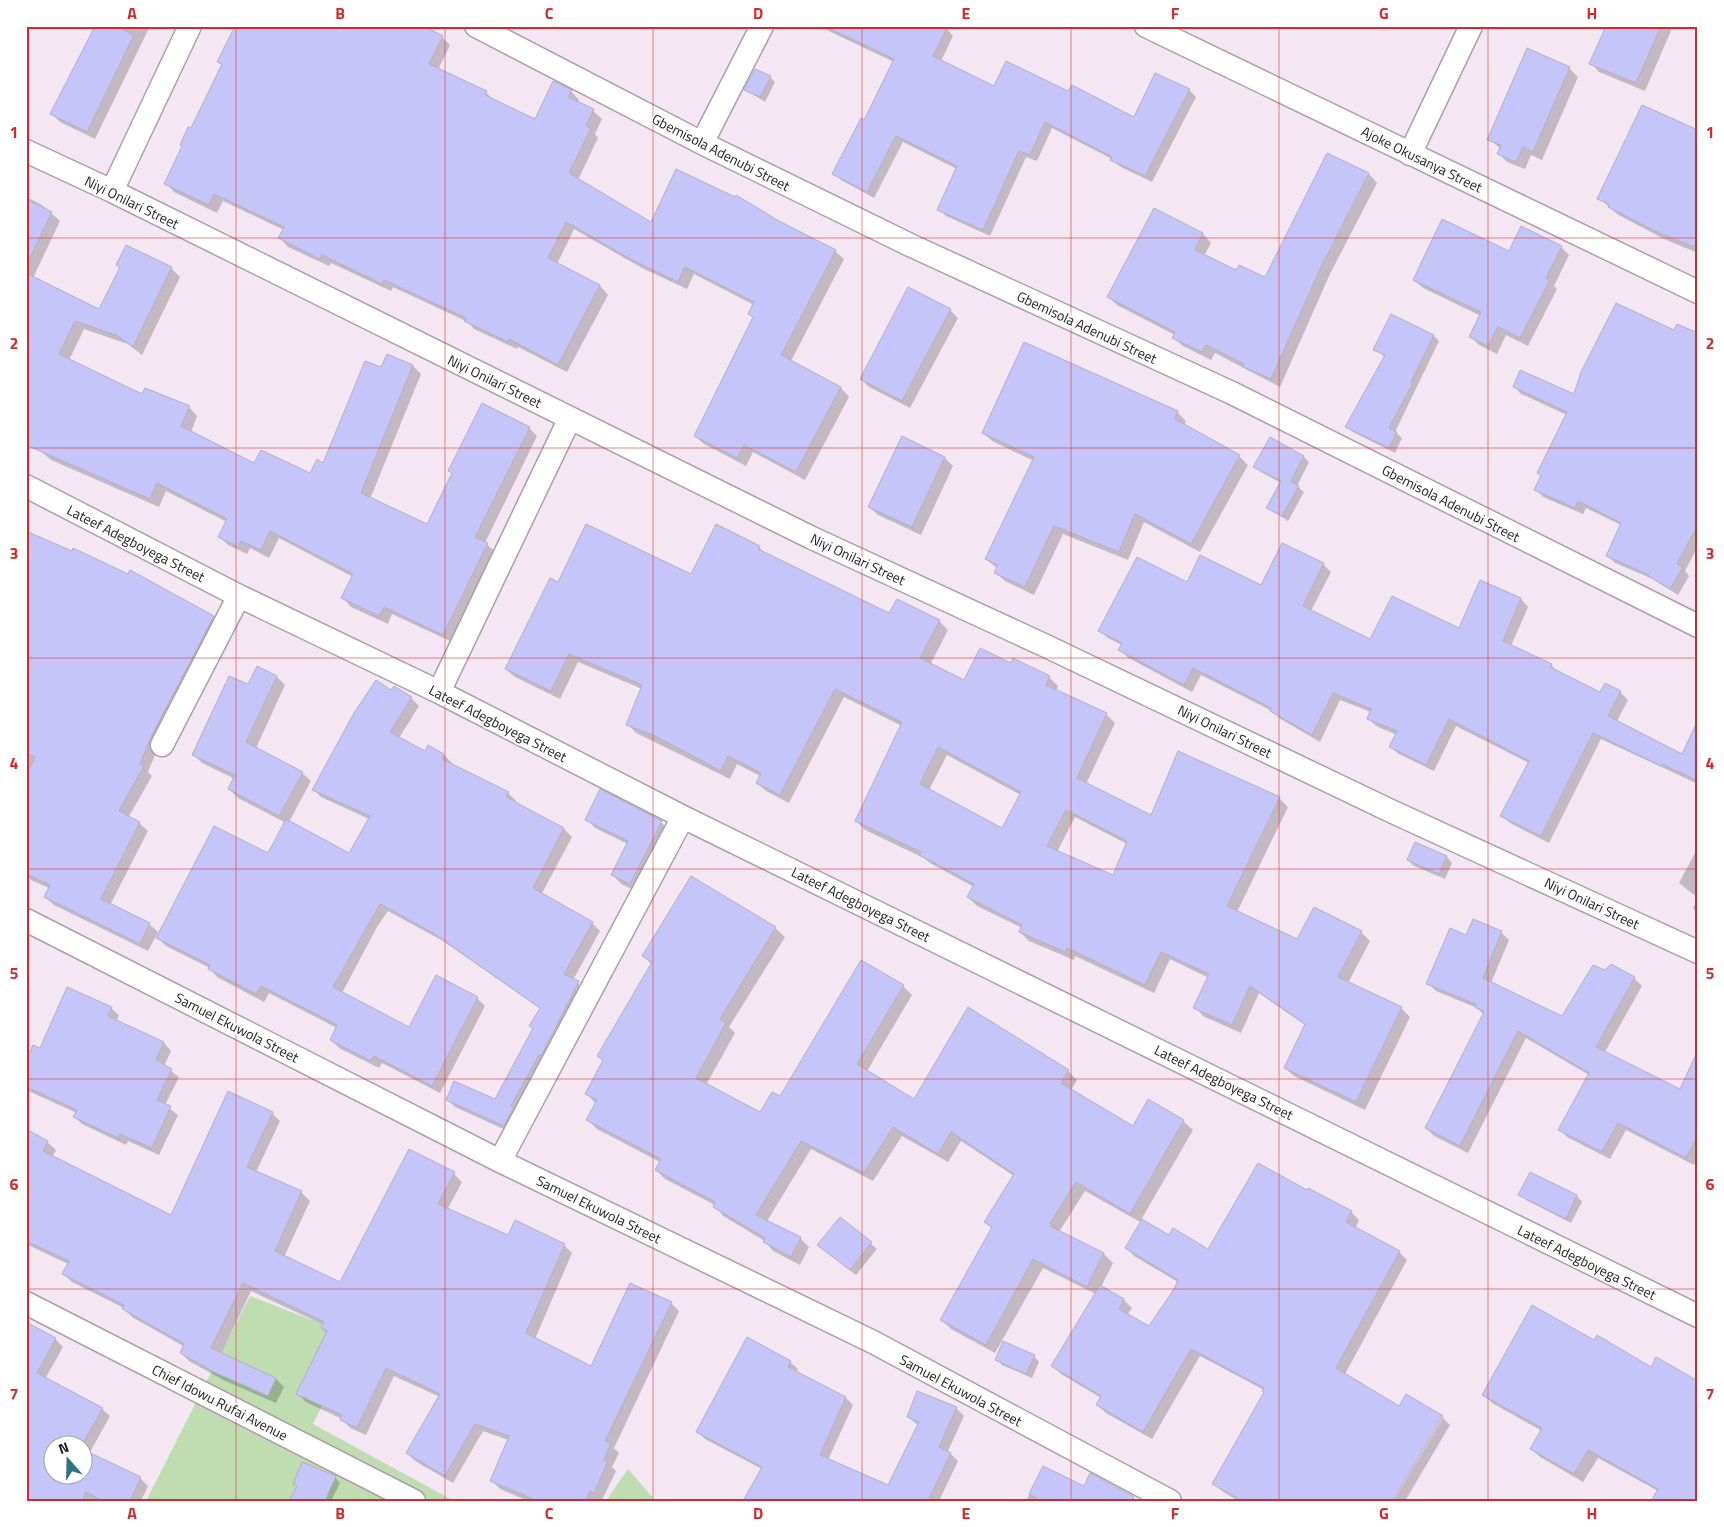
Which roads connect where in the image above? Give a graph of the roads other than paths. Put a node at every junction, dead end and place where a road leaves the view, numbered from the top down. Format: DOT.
graph roads {
  1 [pos="190,26"];
  2 [pos="476,26"];
  3 [pos="762,26"];
  4 [pos="1146,26"];
  5 [pos="1471,26"];
  6 [pos="702,143"];
  7 [pos="26,151"];
  8 [pos="1410,154"];
  9 [pos="112,191"];
  10 [pos="1698,292"];
  11 [pos="570,418"];
  12 [pos="26,486"];
  13 [pos="240,596"];
  14 [pos="1698,626"];
  15 [pos="439,692"];
  16 [pos="162,745"];
  17 [pos="683,817"];
  18 [pos="26,920"];
  19 [pos="1698,952"];
  20 [pos="500,1161"];
  21 [pos="26,1303"];
  22 [pos="1698,1316"];
  23 [pos="414,1501"];
  24 [pos="1170,1501"];
  1 -- 9 [label="street"];
  2 -- 6 [label="street, Gbemisola Adenubi Street"];
  3 -- 6 [label="street"];
  4 -- 8 [label="street, Ajoke Okusanya Street"];
  5 -- 8 [label="street"];
  6 -- 14 [label="street, Gbemisola Adenubi Street"];
  7 -- 9 [label="street, Niyi Onilari Street"];
  8 -- 10 [label="street, Ajoke Okusanya Street"];
  9 -- 11 [label="street, Niyi Onilari Street"];
  11 -- 15 [label="street"];
  11 -- 19 [label="street, Niyi Onilari Street"];
  12 -- 13 [label="street, Lateef Adegboyega Street"];
  13 -- 15 [label="street, Lateef Adegboyega Street"];
  13 -- 16 [label="street"];
  15 -- 17 [label="street, Lateef Adegboyega Street"];
  17 -- 20 [label="street"];
  17 -- 22 [label="street, Lateef Adegboyega Street"];
  18 -- 20 [label="street, Samuel Ekuwola Street"];
  20 -- 24 [label="street, Samuel Ekuwola Street"];
  21 -- 23 [label="street, Chief Idowu Rufai Avenue"];
}
